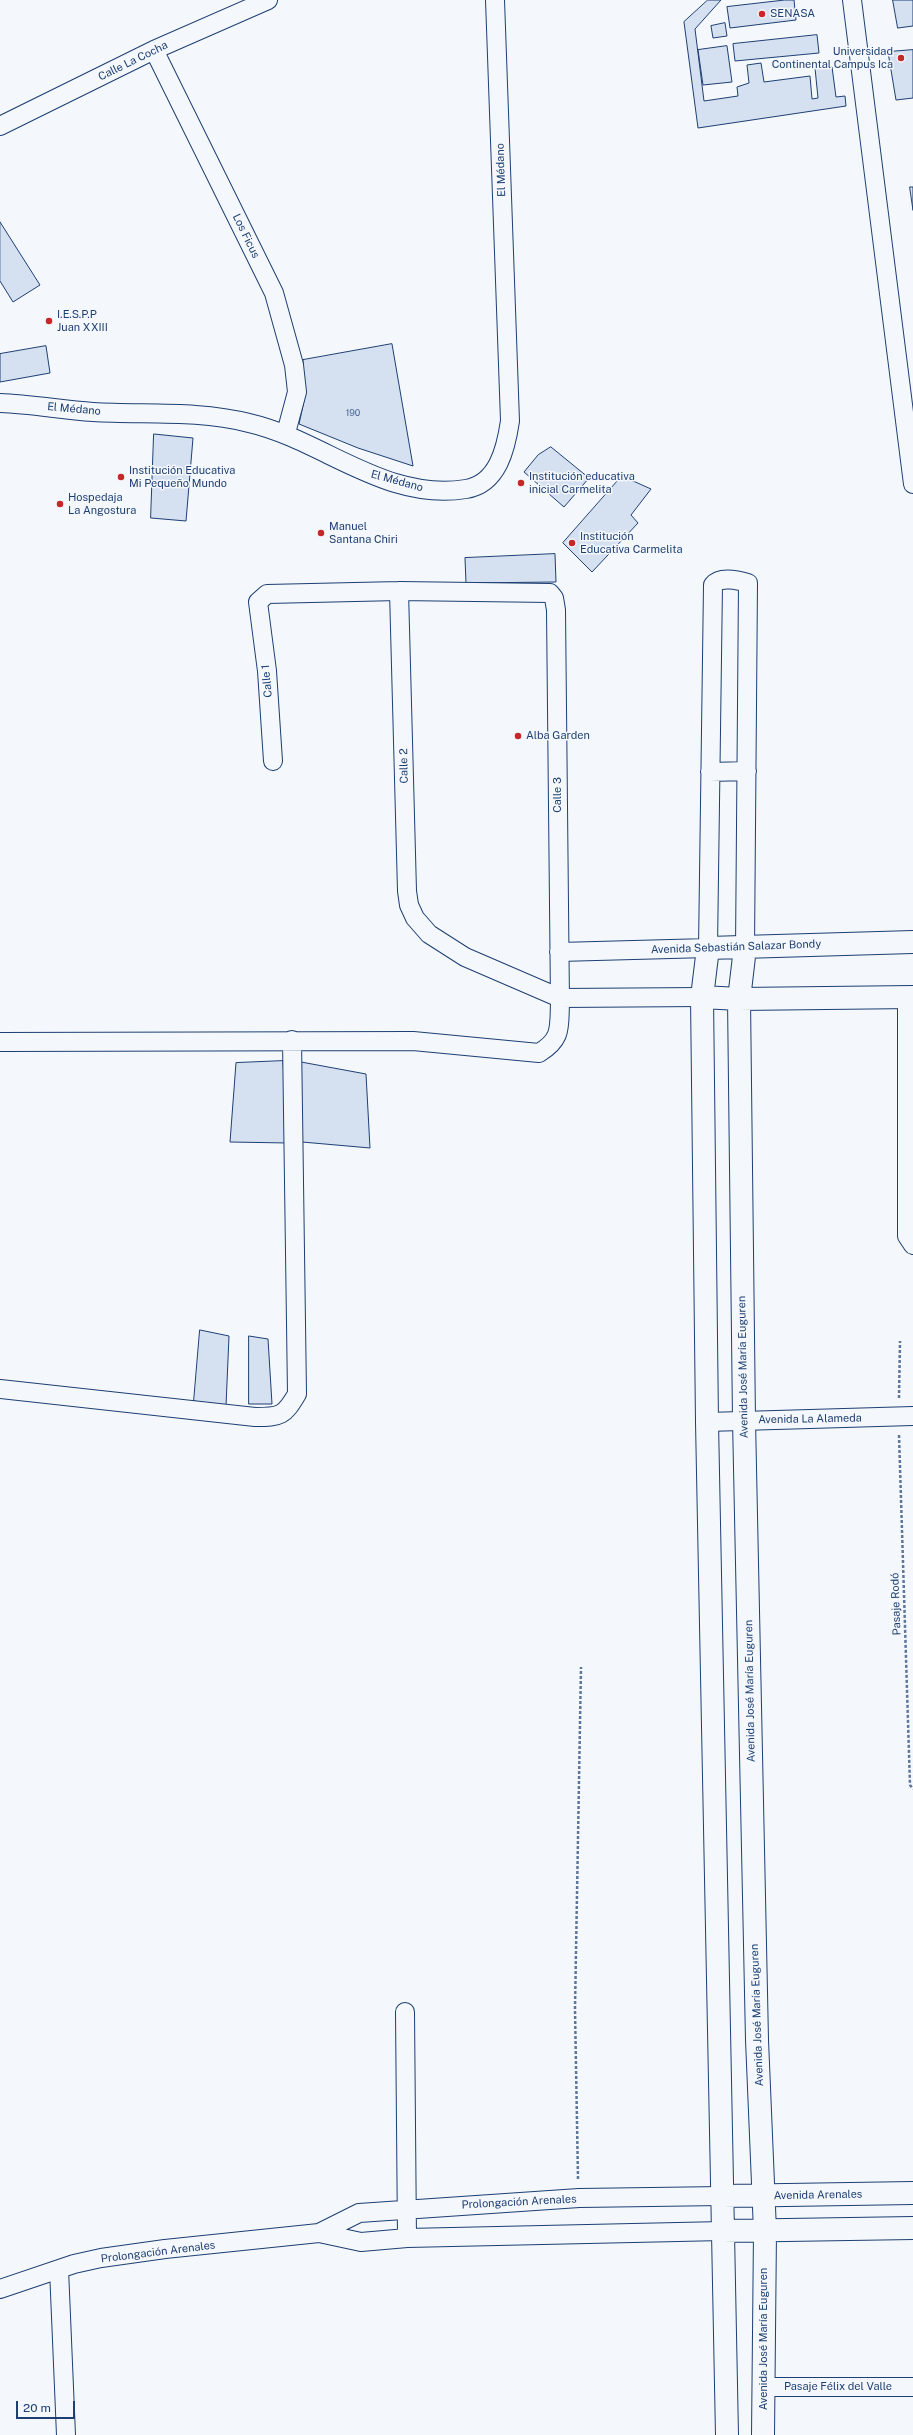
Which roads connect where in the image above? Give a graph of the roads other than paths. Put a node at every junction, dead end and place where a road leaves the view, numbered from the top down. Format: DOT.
graph roads {
  1 [pos="268,0"];
  2 [pos="495,0"];
  3 [pos="852,0"];
  4 [pos="154,50"];
  5 [pos="0,126"];
  6 [pos="0,403"];
  7 [pos="286,433"];
  8 [pos="913,484"];
  9 [pos="399,591"];
  10 [pos="273,761"];
  11 [pos="710,772"];
  12 [pos="747,772"];
  13 [pos="913,942"];
  14 [pos="708,948"];
  15 [pos="745,948"];
  16 [pos="559,952"];
  17 [pos="910,997"];
  18 [pos="560,998"];
  19 [pos="702,998"];
  20 [pos="738,999"];
  21 [pos="292,1040"];
  22 [pos="0,1042"];
  23 [pos="910,1180"];
  24 [pos="910,1240"];
  25 [pos="0,1389"];
  26 [pos="906,1416"];
  27 [pos="744,1420"];
  28 [pos="707,1422"];
  29 [pos="405,2012"];
  30 [pos="913,2193"];
  31 [pos="764,2195"];
  32 [pos="723,2196"];
  33 [pos="408,2209"];
  34 [pos="913,2228"];
  35 [pos="723,2231"];
  36 [pos="764,2231"];
  37 [pos="319,2233"];
  38 [pos="407,2238"];
  39 [pos="59,2269"];
  40 [pos="0,2289"];
  41 [pos="763,2387"];
  42 [pos="913,2388"];
  43 [pos="66,2435"];
  44 [pos="727,2435"];
  45 [pos="763,2435"];
  1 -- 4 [label="street, Calle La Cocha"];
  2 -- 7 [label="street, El Médano"];
  3 -- 8 [label="street"];
  4 -- 5 [label="street, Calle La Cocha"];
  4 -- 7 [label="street, Los Ficus"];
  6 -- 7 [label="street, El Médano"];
  9 -- 10 [label="street, Calle 1"];
  9 -- 16 [label="street, Calle 3"];
  9 -- 18 [label="street, Calle 2"];
  11 -- 12 [label="street"];
  11 -- 12 [label="street"];
  11 -- 14 [label="street"];
  12 -- 15 [label="street"];
  13 -- 15 [label="street, Avenida Sebastián Salazar Bondy"];
  14 -- 15 [label="street, Avenida Sebastián Salazar Bondy"];
  14 -- 16 [label="street, Avenida Sebastián Salazar Bondy"];
  14 -- 19 [label="street"];
  15 -- 20 [label="street, Avenida José María Euguren"];
  16 -- 18 [label="street, Calle 3"];
  17 -- 20 [label="street"];
  17 -- 23 [label="street"];
  18 -- 19 [label="street"];
  18 -- 21 [label="street, Calle 3"];
  19 -- 20 [label="street"];
  19 -- 28 [label="street"];
  20 -- 27 [label="street, Avenida José María Euguren"];
  21 -- 22 [label="street, Calle 3"];
  21 -- 25 [label="street"];
  23 -- 24 [label="street"];
  26 -- 27 [label="street, Avenida La Alameda"];
  27 -- 28 [label="street, Avenida La Alameda"];
  27 -- 31 [label="street, Avenida José María Euguren"];
  28 -- 32 [label="street"];
  29 -- 33 [label="street"];
  30 -- 31 [label="street, Avenida Arenales"];
  31 -- 32 [label="street, Avenida Arenales"];
  31 -- 36 [label="street, Avenida José María Euguren"];
  32 -- 33 [label="street, Prolongación Arenales"];
  32 -- 35 [label="street"];
  33 -- 37 [label="street, Prolongación Arenales"];
  33 -- 38 [label="street"];
  34 -- 36 [label="street"];
  35 -- 36 [label="street"];
  35 -- 38 [label="street, Prolongación Arenales"];
  35 -- 44 [label="street"];
  36 -- 41 [label="street, Avenida José María Euguren"];
  37 -- 38 [label="street, Prolongación Arenales"];
  37 -- 39 [label="street, Prolongación Arenales"];
  39 -- 40 [label="street, Prolongación Arenales"];
  39 -- 43 [label="street"];
  41 -- 42 [label="street, Pasaje Félix del Valle"];
  41 -- 45 [label="street, Avenida José María Euguren"];
}
